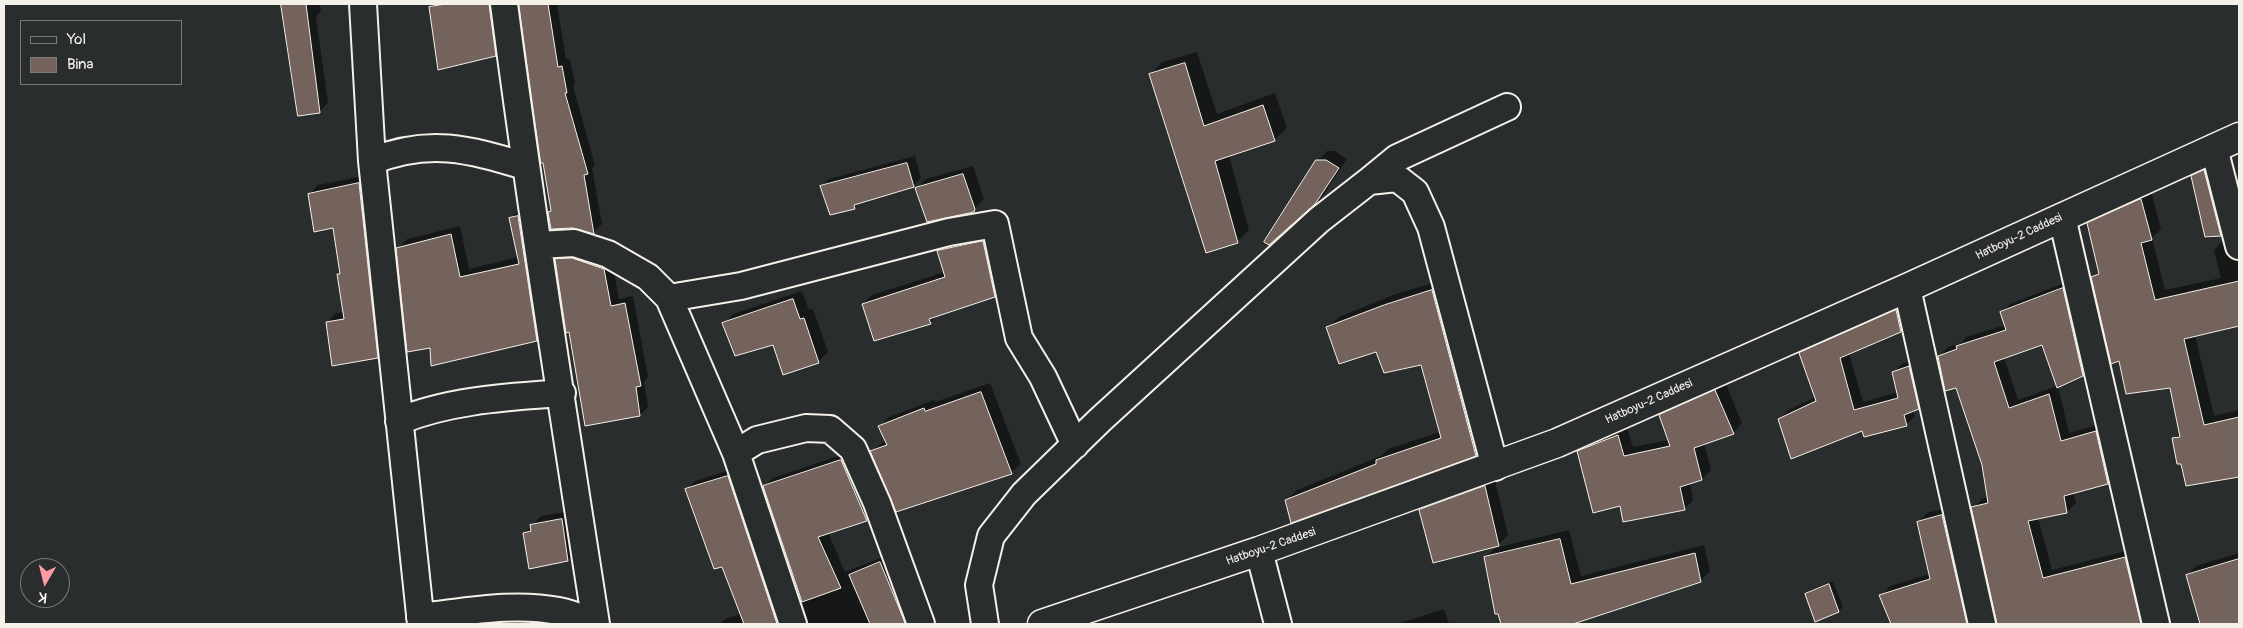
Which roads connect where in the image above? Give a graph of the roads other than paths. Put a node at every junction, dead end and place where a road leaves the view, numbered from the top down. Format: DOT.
graph roads {
  1 [pos="363,4"];
  2 [pos="504,4"];
  3 [pos="1507,107"];
  4 [pos="2239,137"];
  5 [pos="2214,148"];
  6 [pos="372,161"];
  7 [pos="525,166"];
  8 [pos="1369,181"];
  9 [pos="2062,217"];
  10 [pos="539,245"];
  11 [pos="2239,246"];
  12 [pos="1907,288"];
  13 [pos="669,298"];
  14 [pos="562,393"];
  15 [pos="399,421"];
  16 [pos="1075,445"];
  17 [pos="736,453"];
  18 [pos="1495,467"];
  19 [pos="1259,551"];
  20 [pos="420,620"];
  21 [pos="596,624"];
  22 [pos="793,624"];
  23 [pos="921,624"];
  24 [pos="985,624"];
  25 [pos="1042,624"];
  26 [pos="1278,624"];
  27 [pos="1982,624"];
  28 [pos="2156,624"];
  1 -- 6 [label="street"];
  2 -- 7 [label="street"];
  3 -- 8 [label="street"];
  4 -- 5 [label="main road, Hatboyu-2 Caddesi"];
  5 -- 9 [label="main road, Hatboyu-2 Caddesi"];
  5 -- 11 [label="street"];
  6 -- 7 [label="street"];
  6 -- 15 [label="street"];
  7 -- 10 [label="street"];
  8 -- 16 [label="street"];
  8 -- 18 [label="street"];
  9 -- 12 [label="main road, Hatboyu-2 Caddesi"];
  9 -- 28 [label="street"];
  10 -- 13 [label="street"];
  10 -- 14 [label="street"];
  12 -- 18 [label="main road, Hatboyu-2 Caddesi"];
  12 -- 27 [label="street"];
  13 -- 16 [label="street"];
  13 -- 17 [label="street"];
  14 -- 15 [label="street"];
  14 -- 21 [label="street"];
  15 -- 20 [label="street"];
  16 -- 24 [label="street"];
  17 -- 22 [label="street"];
  17 -- 23 [label="street"];
  18 -- 19 [label="main road, Hatboyu-2 Caddesi"];
  19 -- 25 [label="main road, Hatboyu-2 Caddesi"];
  19 -- 26 [label="street"];
  20 -- 21 [label="street"];
}
